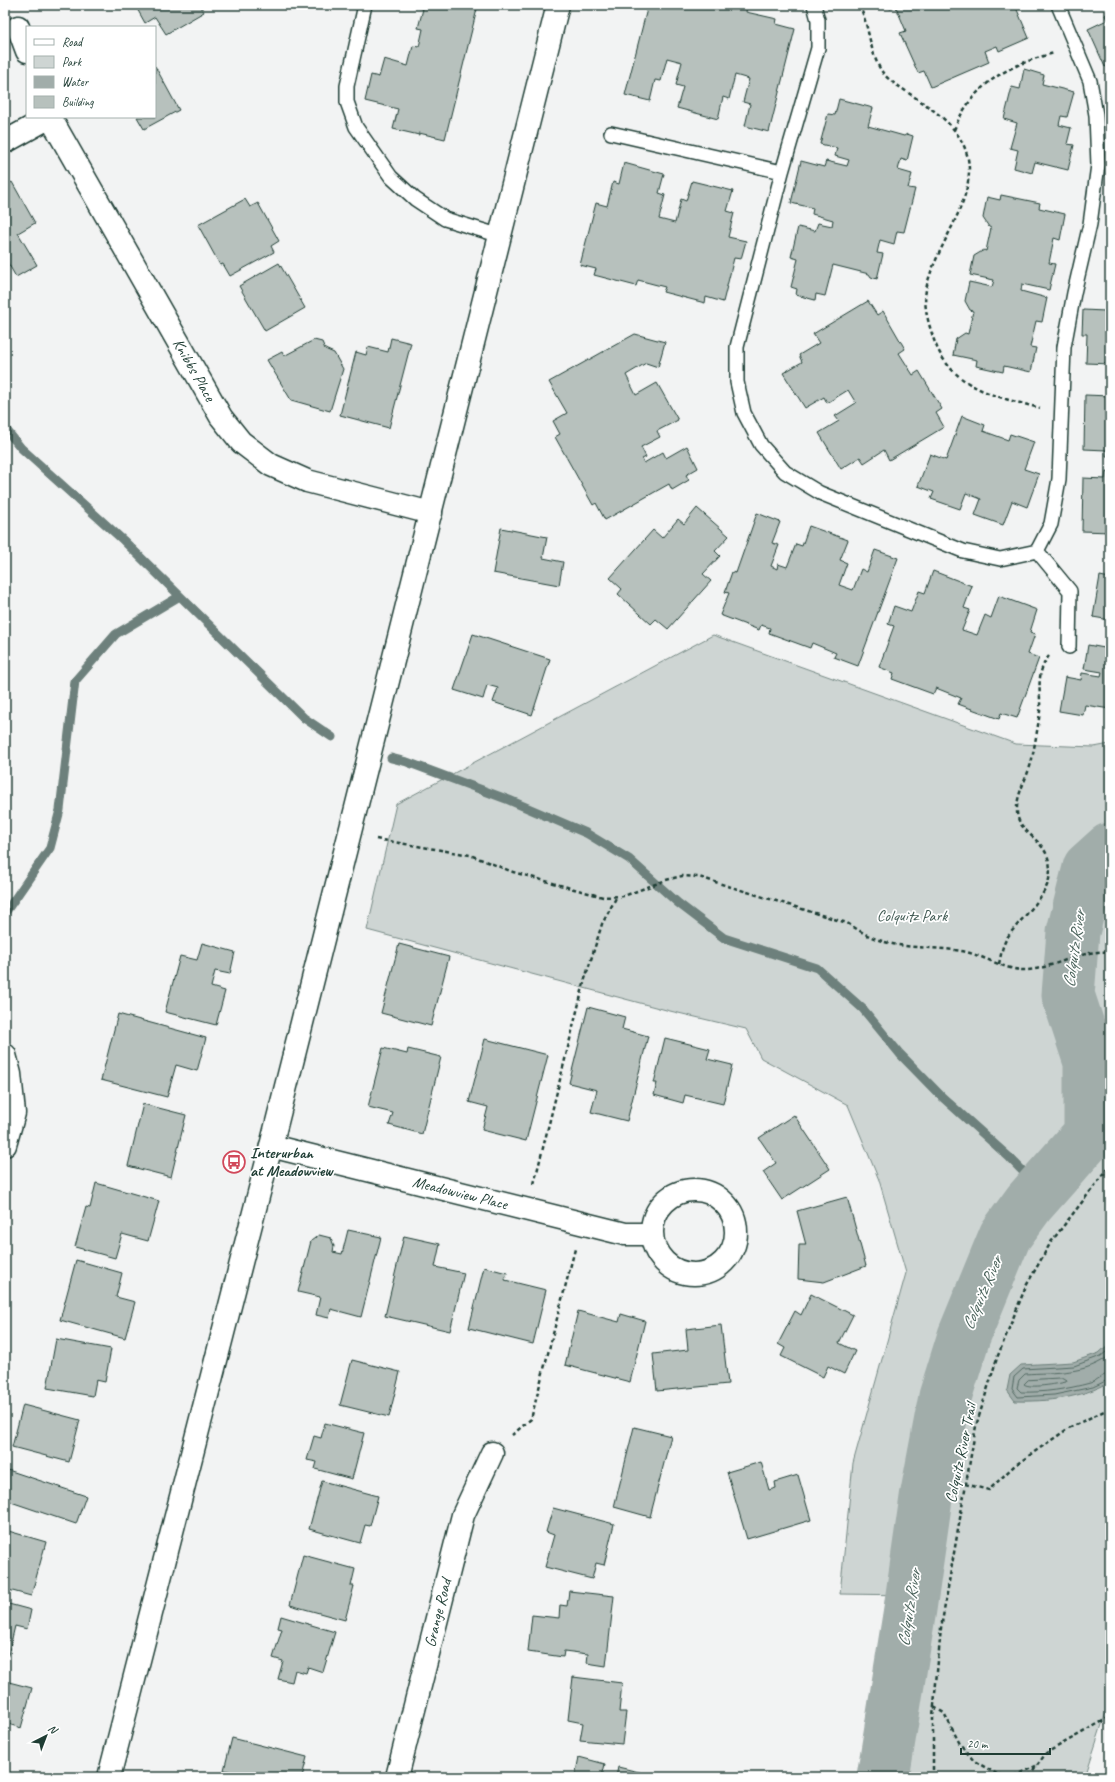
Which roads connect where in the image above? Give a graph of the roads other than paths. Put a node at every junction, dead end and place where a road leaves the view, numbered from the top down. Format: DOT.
graph roads {
  1 [pos="365,5"];
  2 [pos="558,5"];
  3 [pos="814,5"];
  4 [pos="1058,5"];
  5 [pos="18,27"];
  6 [pos="26,48"];
  7 [pos="48,118"];
  8 [pos="51,118"];
  9 [pos="611,133"];
  10 [pos="5,142"];
  11 [pos="782,172"];
  12 [pos="501,236"];
  13 [pos="430,513"];
  14 [pos="1037,551"];
  15 [pos="1069,647"];
  16 [pos="5,1055"];
  17 [pos="5,1145"];
  18 [pos="271,1146"];
  19 [pos="651,1234"];
  20 [pos="492,1453"];
  21 [pos="109,1777"];
  22 [pos="397,1777"];
  1 -- 12 [label="lane"];
  2 -- 12 [label="main road"];
  3 -- 11 [label="lane"];
  4 -- 14 [label="lane"];
  5 -- 6 [label="main road"];
  7 -- 10 [label="main road"];
  8 -- 13 [label="main road, Knibbs Place"];
  9 -- 11 [label="lane"];
  11 -- 14 [label="lane"];
  12 -- 13 [label="main road"];
  13 -- 18 [label="main road"];
  14 -- 15 [label="lane"];
  16 -- 17 [label="main road"];
  18 -- 19 [label="main road, Meadowview Place"];
  18 -- 21 [label="main road"];
  20 -- 22 [label="main road, Grange Road"];
}
